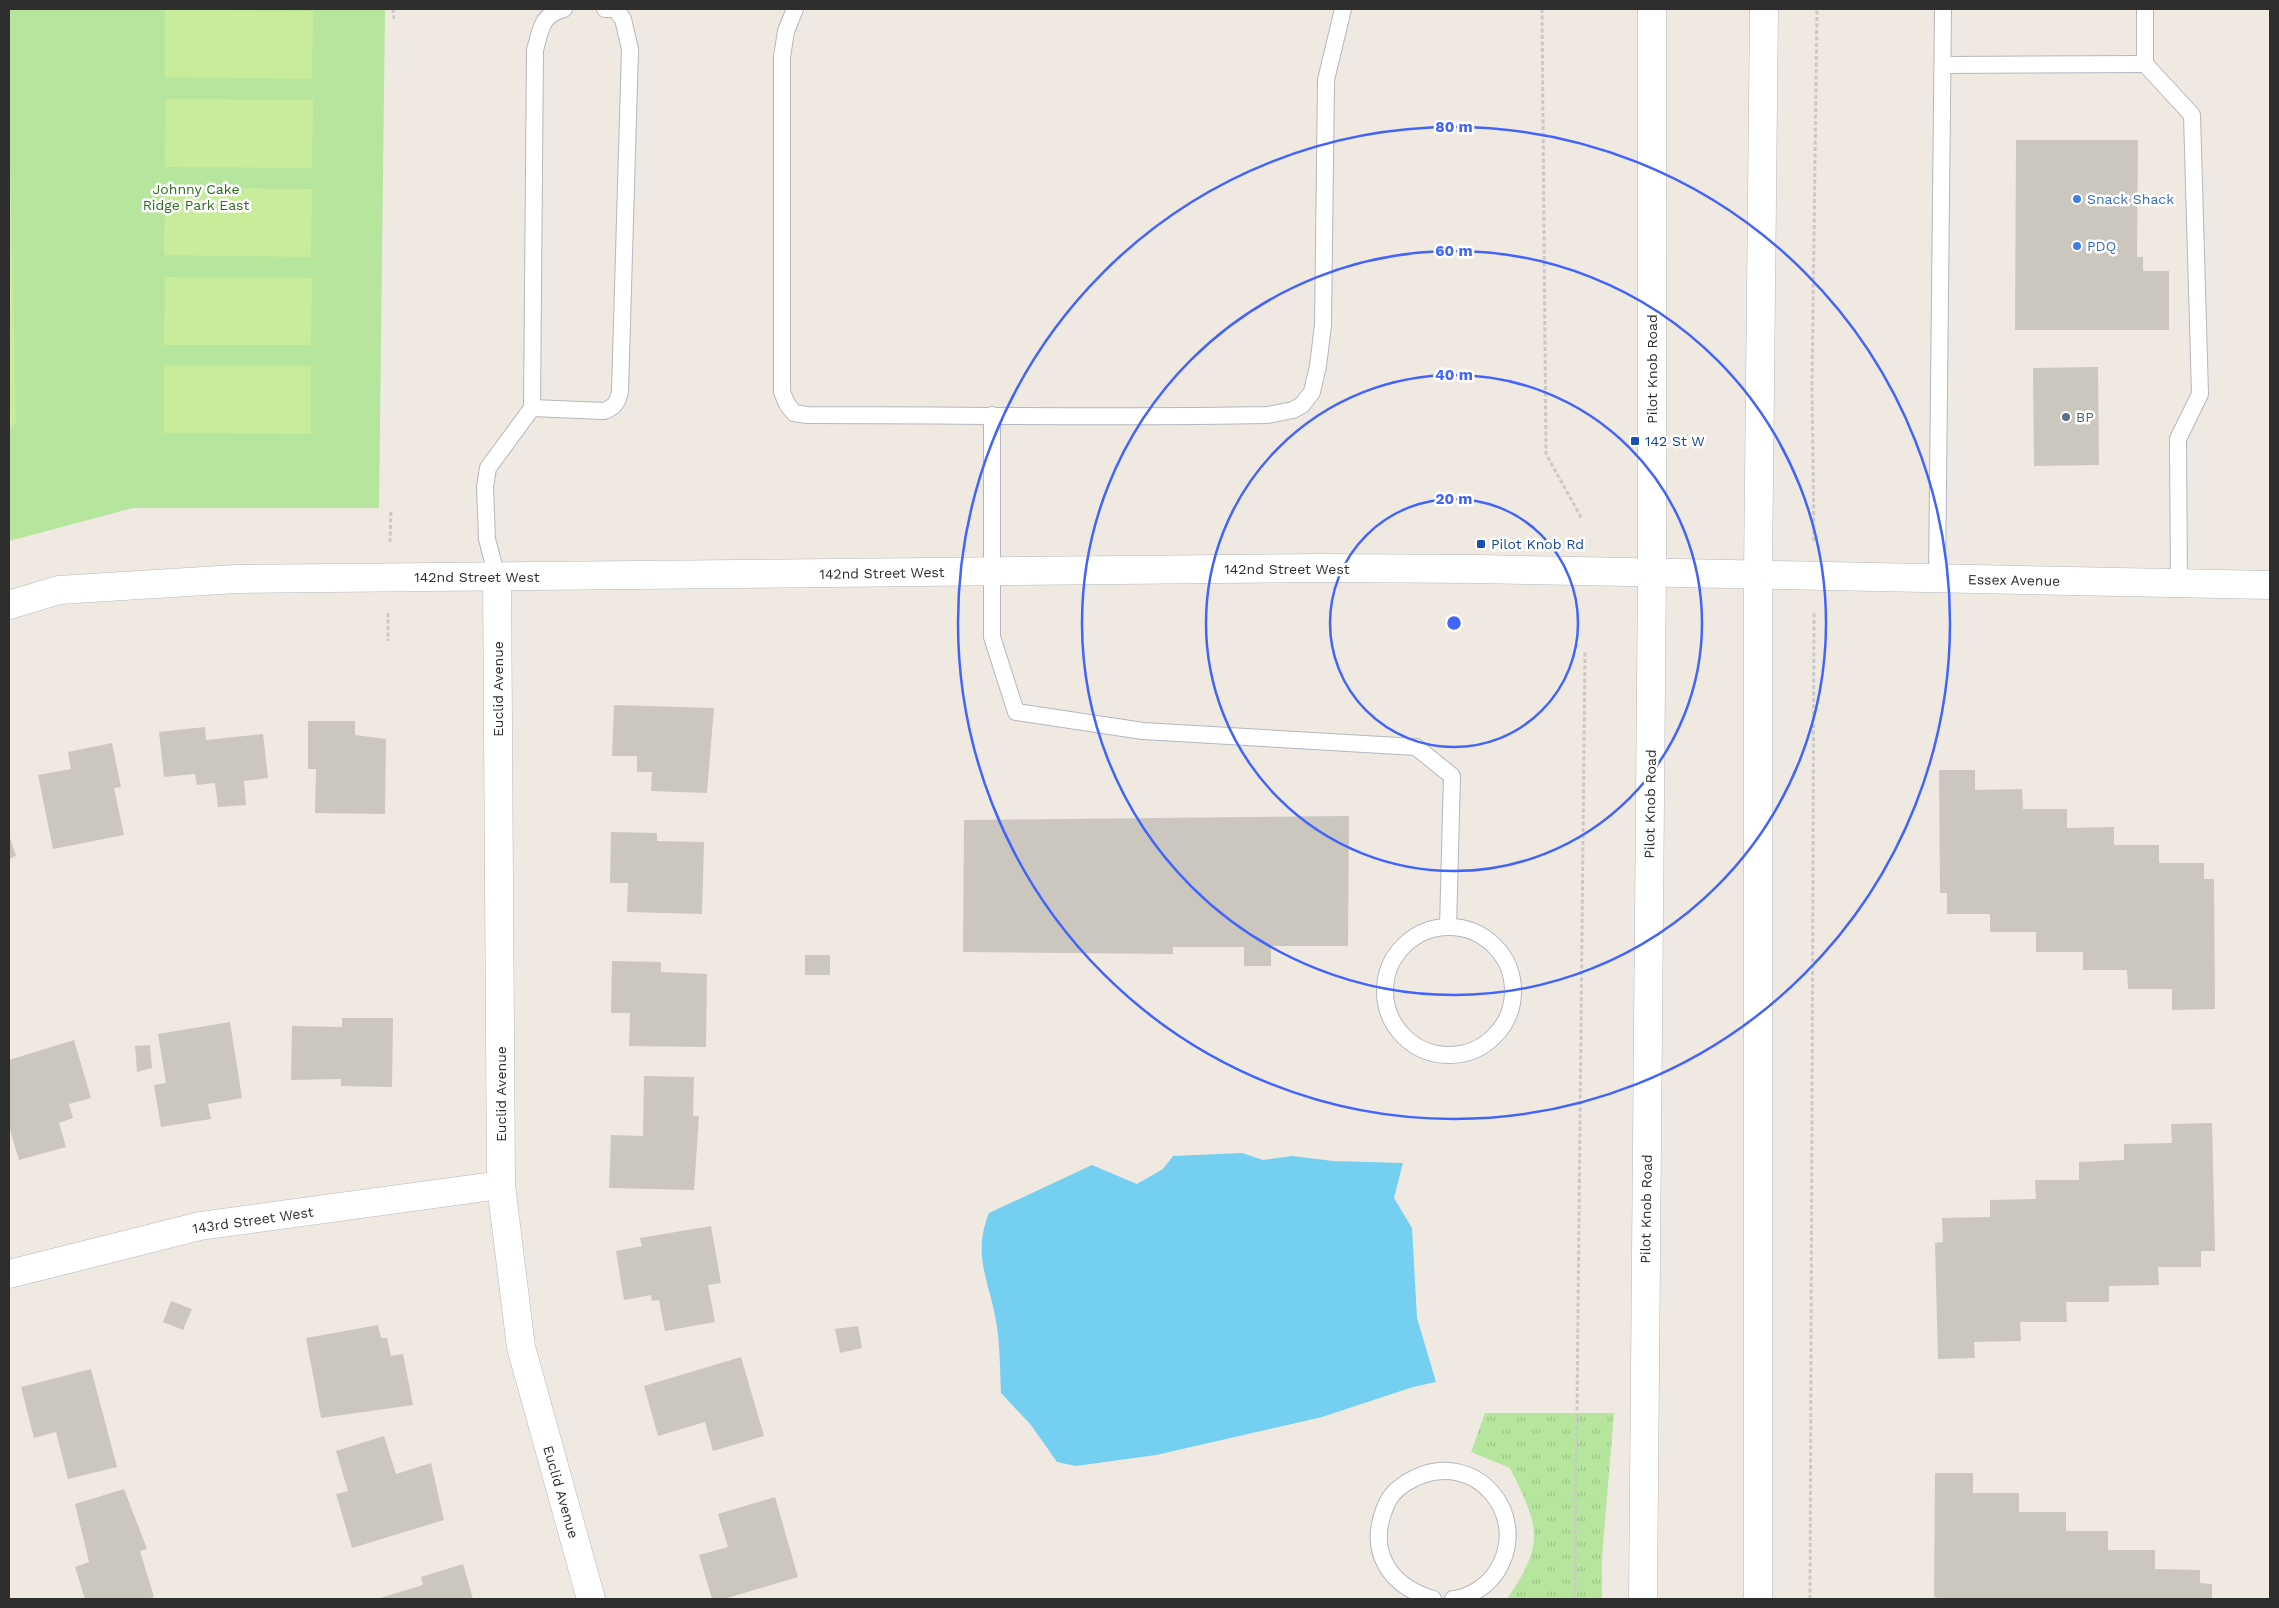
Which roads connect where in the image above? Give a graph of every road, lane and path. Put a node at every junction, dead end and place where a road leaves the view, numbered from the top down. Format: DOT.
graph roads {
  1 [pos="393,9"];
  2 [pos="564,9"];
  3 [pos="605,9"];
  4 [pos="795,9"];
  5 [pos="1343,9"];
  6 [pos="1542,9"];
  7 [pos="1652,9"];
  8 [pos="1764,9"];
  9 [pos="1817,9"];
  10 [pos="1944,9"];
  11 [pos="2145,9"];
  12 [pos="394,19"];
  13 [pos="2145,64"];
  14 [pos="1943,65"];
  15 [pos="532,408"];
  16 [pos="992,415"];
  17 [pos="1814,514"];
  18 [pos="1582,519"];
  19 [pos="992,572"];
  20 [pos="1652,572"];
  21 [pos="1758,574"];
  22 [pos="497,577"];
  23 [pos="1937,578"];
  24 [pos="2179,583"];
  25 [pos="2270,585"];
  26 [pos="9,606"];
  27 [pos="1585,650"];
  28 [pos="1815,653"];
  29 [pos="1448,927"];
  30 [pos="501,1185"];
  31 [pos="9,1274"];
  32 [pos="591,1599"];
  33 [pos="1433,1599"];
  34 [pos="1454,1599"];
  35 [pos="1458,1599"];
  36 [pos="1576,1599"];
  37 [pos="1643,1599"];
  38 [pos="1758,1599"];
  39 [pos="1810,1599"];
  1 -- 12 [label="path"];
  2 -- 15 [label="lane"];
  3 -- 15 [label="lane"];
  4 -- 16 [label="lane"];
  5 -- 16 [label="lane"];
  6 -- 18 [label="path"];
  7 -- 20 [label="street, Pilot Knob Road"];
  8 -- 21 [label="street"];
  9 -- 17 [label="path"];
  10 -- 14 [label="lane"];
  11 -- 13 [label="lane"];
  13 -- 14 [label="lane"];
  13 -- 24 [label="lane"];
  14 -- 23 [label="lane"];
  15 -- 22 [label="lane"];
  16 -- 19 [label="lane"];
  19 -- 20 [label="street, 142nd Street West"];
  19 -- 22 [label="street, 142nd Street West"];
  19 -- 29 [label="lane"];
  20 -- 21 [label="street, 142nd Street West"];
  20 -- 37 [label="street, Pilot Knob Road"];
  21 -- 23 [label="street, Essex Avenue"];
  21 -- 38 [label="street"];
  22 -- 26 [label="street, 142nd Street West"];
  22 -- 30 [label="street, Euclid Avenue"];
  23 -- 24 [label="street, Essex Avenue"];
  24 -- 25 [label="street, Essex Avenue"];
  27 -- 36 [label="path"];
  28 -- 39 [label="path"];
  29 -- 29 [label="lane"];
  30 -- 31 [label="street, 143rd Street West"];
  30 -- 32 [label="street, Euclid Avenue"];
  33 -- 35 [label="lane"];
  34 -- 35 [label="lane"];
}
